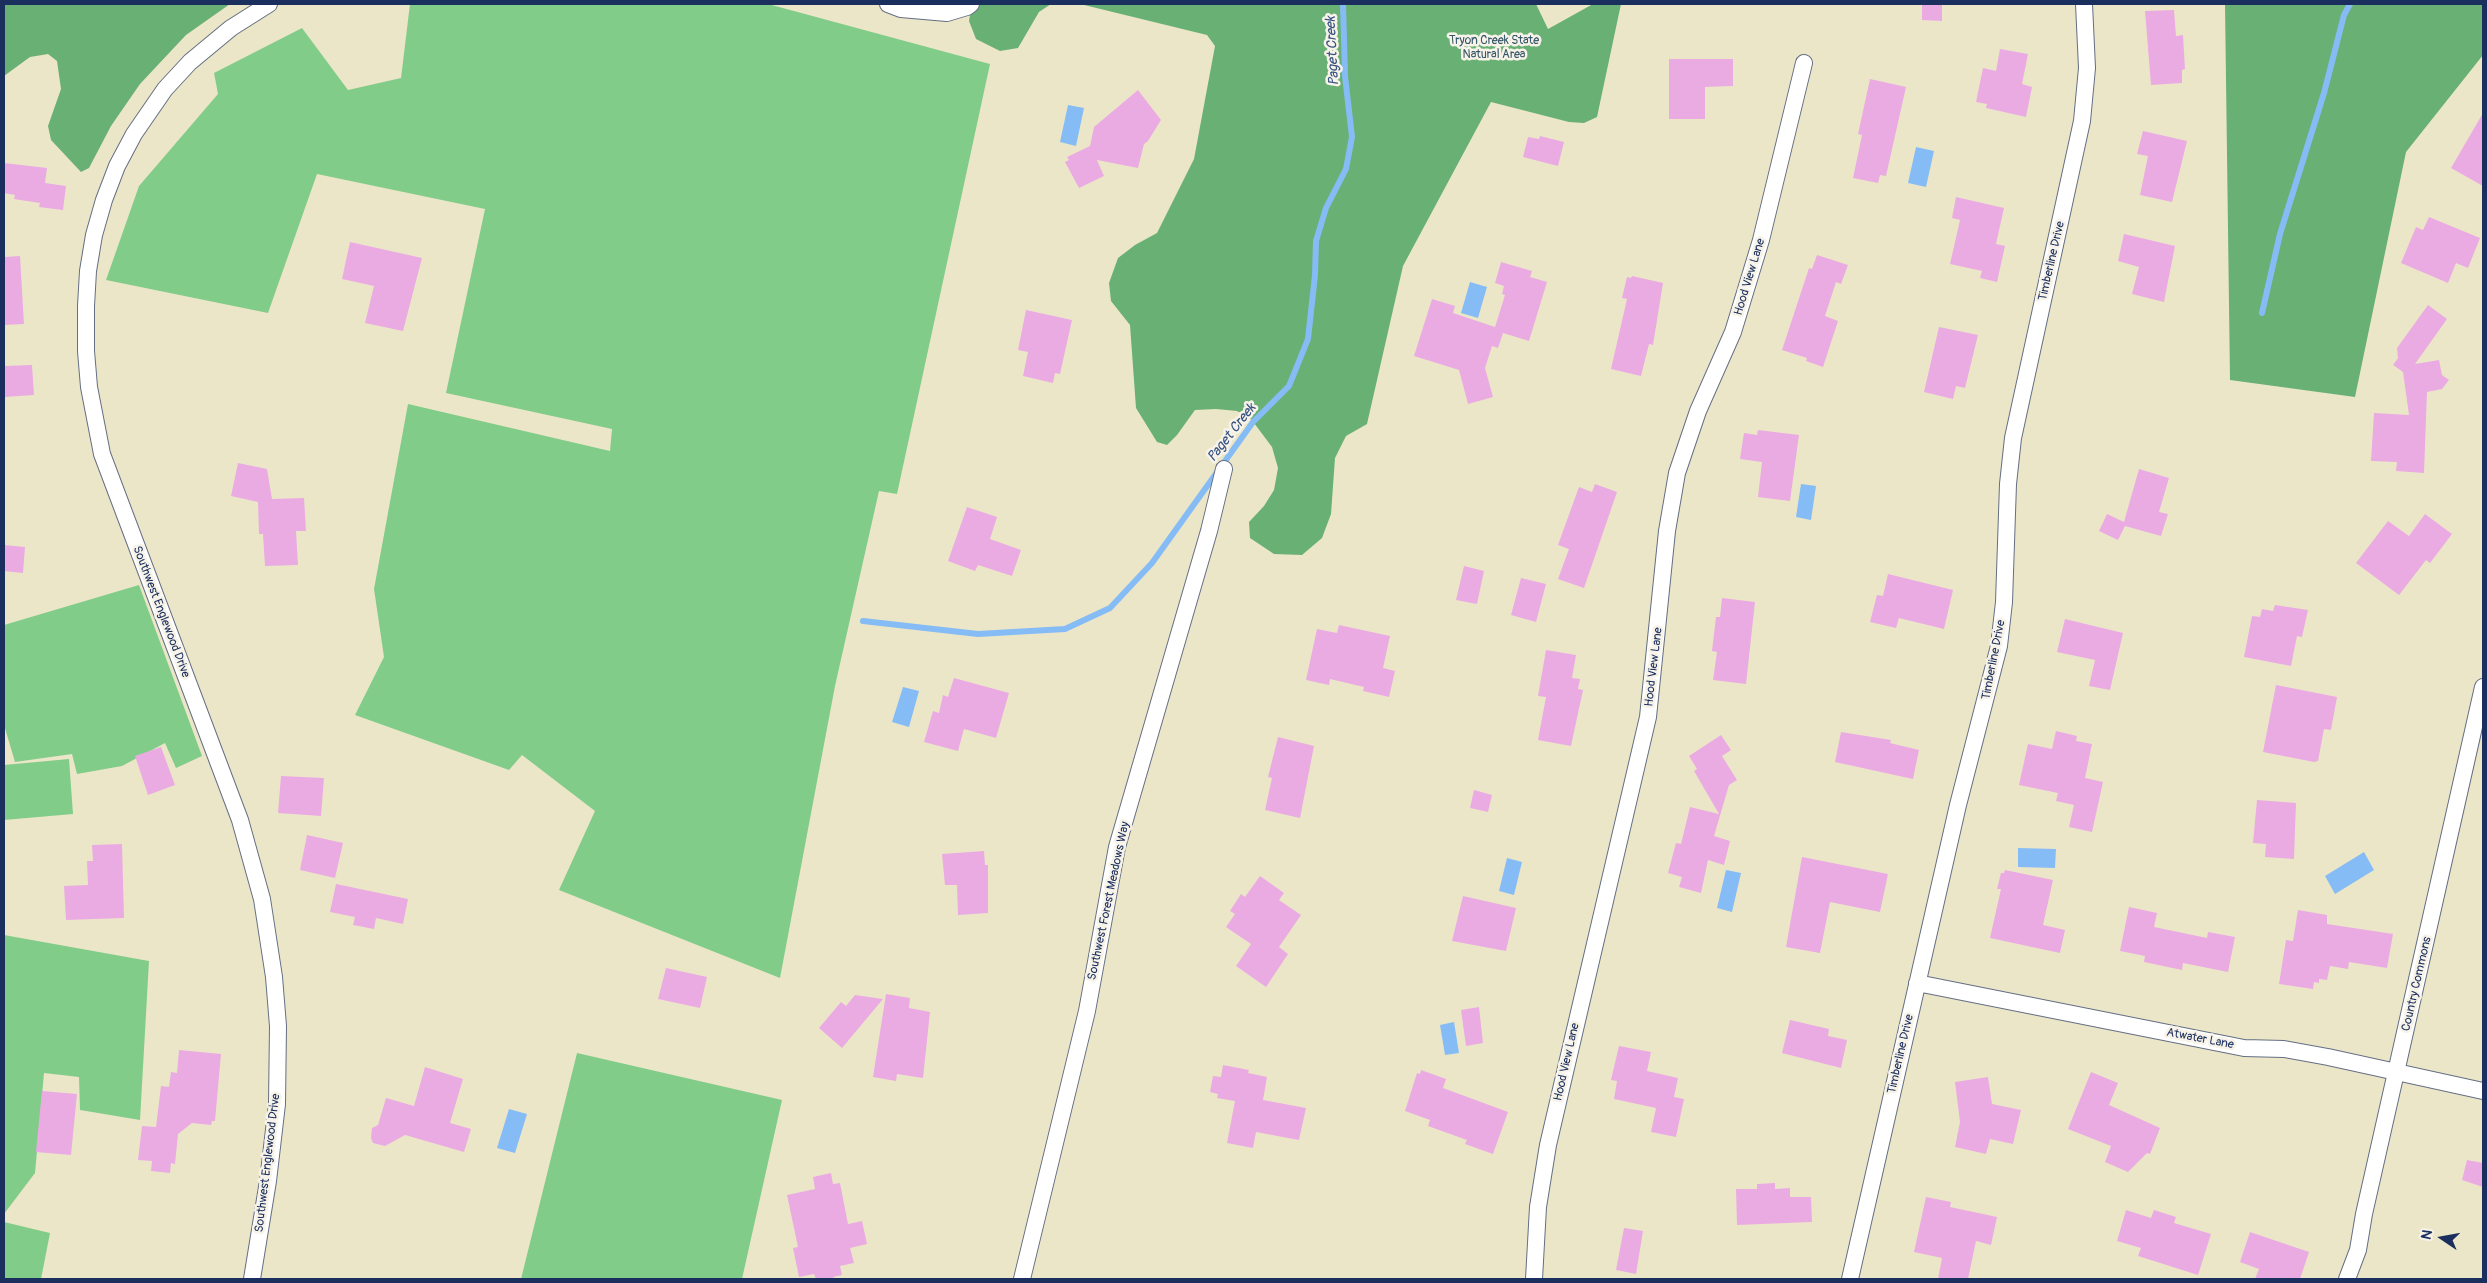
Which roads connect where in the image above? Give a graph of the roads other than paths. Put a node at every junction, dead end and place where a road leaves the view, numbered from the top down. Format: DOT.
graph roads {
  1 [pos="269,4"];
  2 [pos="888,4"];
  3 [pos="971,4"];
  4 [pos="2084,4"];
  5 [pos="1804,63"];
  6 [pos="1224,469"];
  7 [pos="2483,687"];
  8 [pos="1917,982"];
  9 [pos="2397,1072"];
  10 [pos="2483,1091"];
  11 [pos="252,1279"];
  12 [pos="1022,1279"];
  13 [pos="1534,1279"];
  14 [pos="1850,1279"];
  15 [pos="2347,1279"];
  1 -- 11 [label="street, Southwest Englewood Drive"];
  2 -- 3 [label="street"];
  4 -- 8 [label="street, Timberline Drive"];
  5 -- 13 [label="street, Hood View Lane"];
  6 -- 12 [label="street, Southwest Forest Meadows Way"];
  7 -- 9 [label="street, Country Commons"];
  8 -- 9 [label="street, Atwater Lane"];
  8 -- 14 [label="street, Timberline Drive"];
  9 -- 10 [label="street, Atwater Lane"];
  9 -- 15 [label="street, Country Commons"];
}
